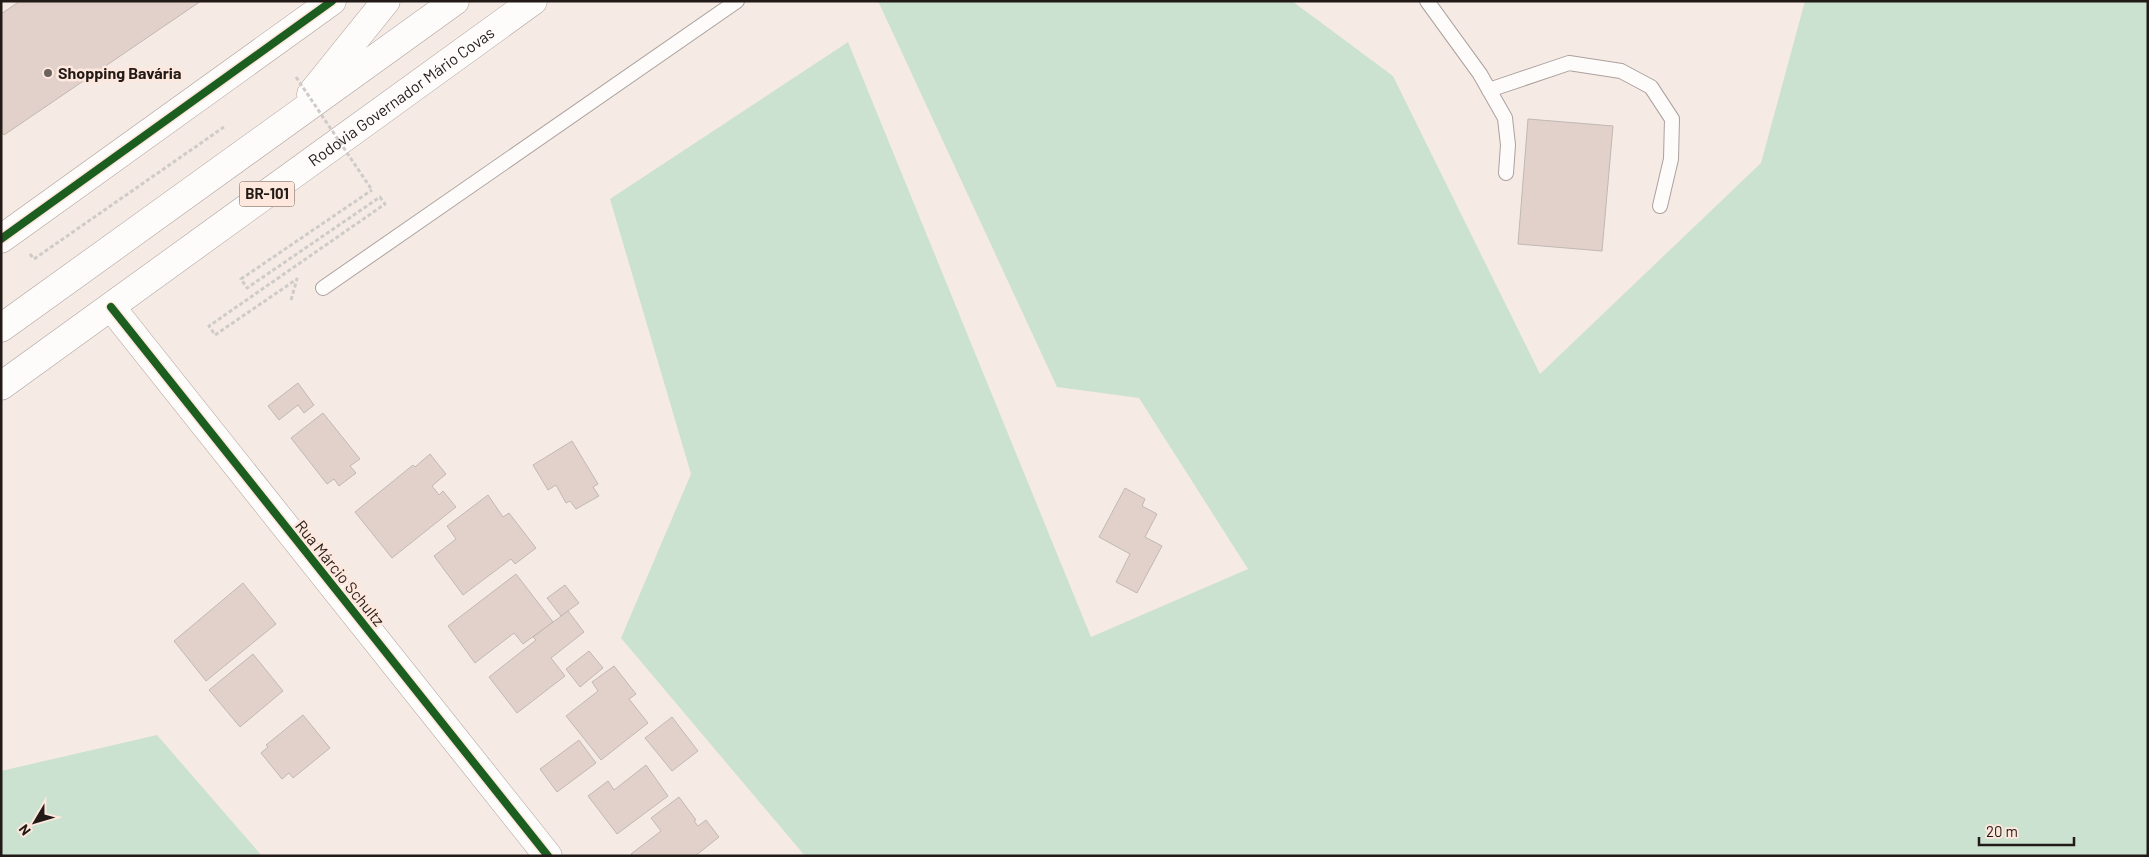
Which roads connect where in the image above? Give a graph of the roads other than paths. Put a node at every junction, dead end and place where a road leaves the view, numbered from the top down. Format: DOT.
graph roads {
  1 [pos="332,1"];
  2 [pos="386,1"];
  3 [pos="455,1"];
  4 [pos="533,1"];
  5 [pos="737,1"];
  6 [pos="1427,1"];
  7 [pos="1489,90"];
  8 [pos="288,122"];
  9 [pos="1506,174"];
  10 [pos="1660,206"];
  11 [pos="1,239"];
  12 [pos="324,288"];
  13 [pos="111,307"];
  14 [pos="1,328"];
  15 [pos="1,386"];
  16 [pos="548,856"];
  1 -- 11 [label="main road"];
  2 -- 8 [label="main road"];
  3 -- 8 [label="main road, BR-101"];
  4 -- 13 [label="main road, Rodovia Governador Mário Covas / BR-101"];
  5 -- 12 [label="lane"];
  6 -- 7 [label="lane"];
  7 -- 9 [label="lane"];
  7 -- 10 [label="lane"];
  8 -- 14 [label="main road, BR-101"];
  13 -- 15 [label="main road, Rodovia Governador Mário Covas / BR-101"];
  13 -- 16 [label="main road, Rua Márcio Schultz"];
}
